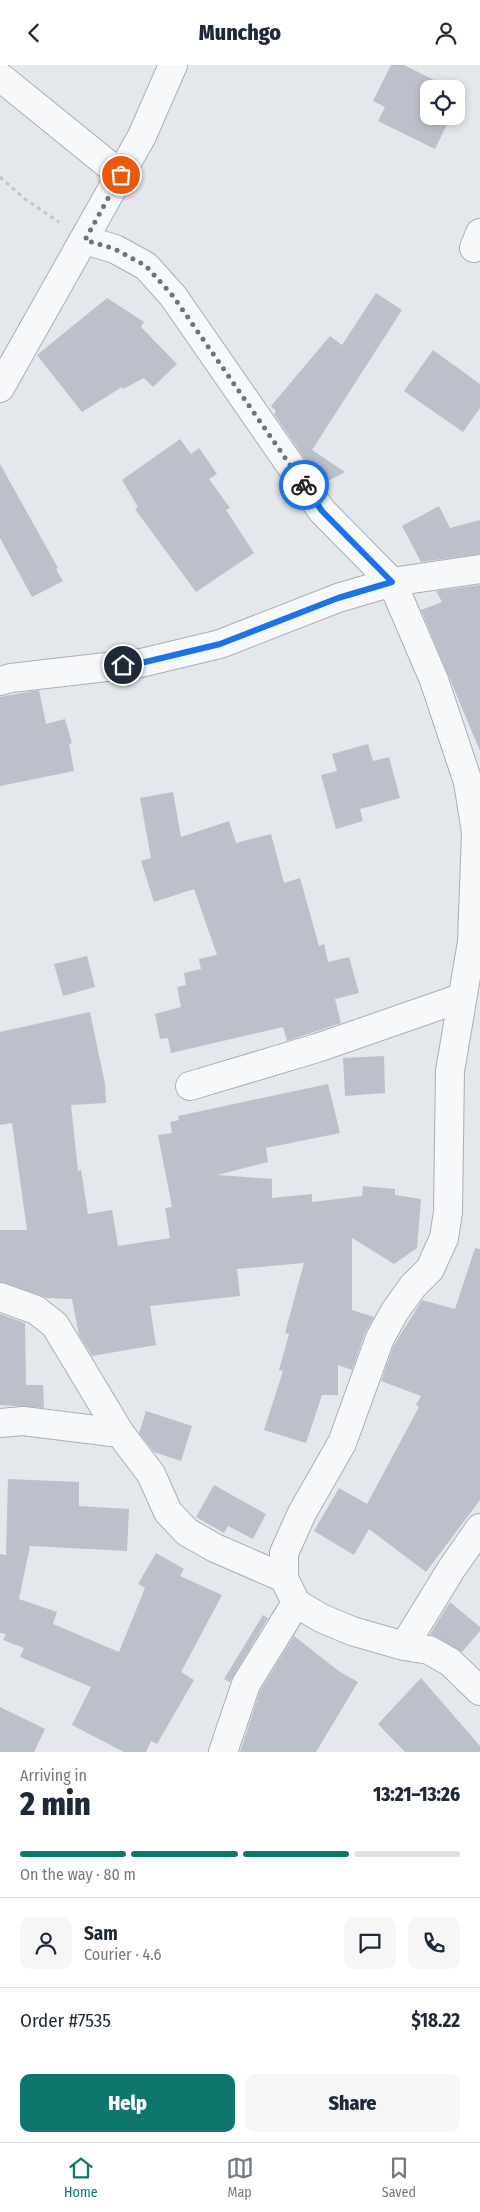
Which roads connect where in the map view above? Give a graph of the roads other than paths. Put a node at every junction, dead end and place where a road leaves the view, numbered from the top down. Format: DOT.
graph roads {
  1 [pos="174,65"];
  2 [pos="0,77"];
  3 [pos="121,175"];
  4 [pos="85,240"];
  5 [pos="0,388"];
  6 [pos="480,569"];
  7 [pos="392,582"];
  8 [pos="0,681"];
  9 [pos="476,942"];
  10 [pos="462,998"];
  11 [pos="190,1086"];
  12 [pos="0,1297"];
  13 [pos="0,1423"];
  14 [pos="120,1433"];
  15 [pos="480,1528"];
  16 [pos="284,1577"];
  17 [pos="296,1603"];
  18 [pos="404,1646"];
  19 [pos="480,1691"];
  20 [pos="222,1752"];
  1 -- 3 [label="street"];
  2 -- 3 [label="street"];
  3 -- 4 [label="street"];
  4 -- 5 [label="street"];
  4 -- 7 [label="street"];
  6 -- 7 [label="street"];
  7 -- 8 [label="street"];
  7 -- 9 [label="street"];
  9 -- 10 [label="street"];
  10 -- 11 [label="street"];
  10 -- 16 [label="street"];
  12 -- 14 [label="street"];
  13 -- 14 [label="street"];
  14 -- 16 [label="street"];
  15 -- 18 [label="street"];
  16 -- 17 [label="street"];
  17 -- 18 [label="street"];
  17 -- 20 [label="street"];
  18 -- 19 [label="street"];
}
